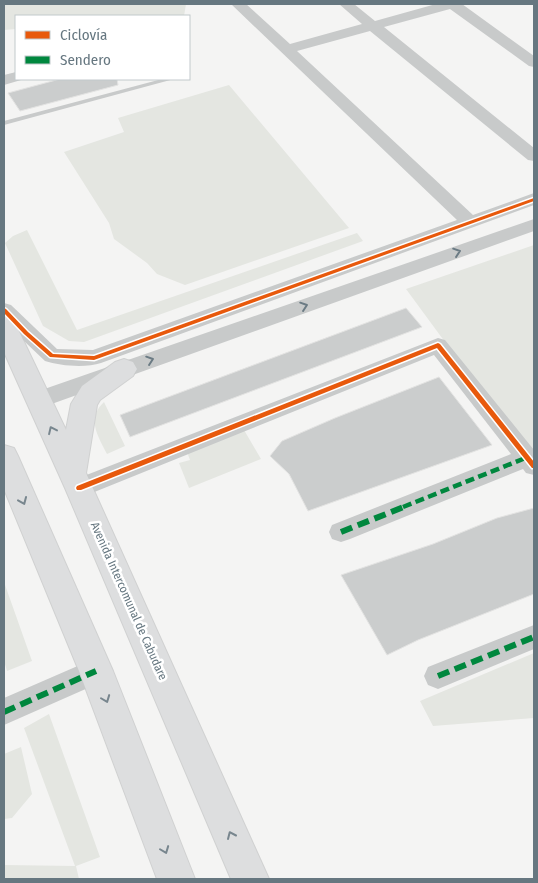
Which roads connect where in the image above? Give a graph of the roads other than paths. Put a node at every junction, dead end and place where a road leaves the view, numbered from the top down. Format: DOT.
graph roads {
  1 [pos="238,4"];
  2 [pos="346,4"];
  3 [pos="452,4"];
  4 [pos="373,26"];
  5 [pos="286,50"];
  6 [pos="534,63"];
  7 [pos="166,80"];
  8 [pos="4,123"];
  9 [pos="534,156"];
  10 [pos="534,199"];
  11 [pos="470,222"];
  12 [pos="534,225"];
  13 [pos="4,310"];
  14 [pos="4,325"];
  15 [pos="124,369"];
  16 [pos="38,400"];
  17 [pos="4,456"];
  18 [pos="531,461"];
  19 [pos="75,480"];
  20 [pos="341,532"];
  21 [pos="534,637"];
  22 [pos="96,671"];
  23 [pos="438,676"];
  24 [pos="4,712"];
  25 [pos="176,879"];
  26 [pos="250,879"];
  1 -- 5 [label="street"];
  2 -- 4 [label="street"];
  3 -- 4 [label="street"];
  3 -- 6 [label="street"];
  4 -- 5 [label="street"];
  4 -- 9 [label="street"];
  5 -- 11 [label="street"];
  7 -- 8 [label="lane"];
  10 -- 11 [label="street"];
  11 -- 13 [label="street"];
  15 -- 12 [label="street, one-way"];
  14 -- 16 [label="highway, Avenida Intercomunal de Cabudare"];
  15 -- 16 [label="street"];
  15 -- 19 [label="highway"];
  19 -- 16 [label="highway, Avenida Intercomunal de Cabudare, one-way"];
  17 -- 22 [label="highway, one-way"];
  18 -- 19 [label="street"];
  18 -- 20 [label="street"];
  26 -- 19 [label="highway, Avenida Intercomunal de Cabudare, one-way"];
  21 -- 23 [label="street"];
  22 -- 24 [label="street"];
  22 -- 25 [label="highway, one-way"];
}
